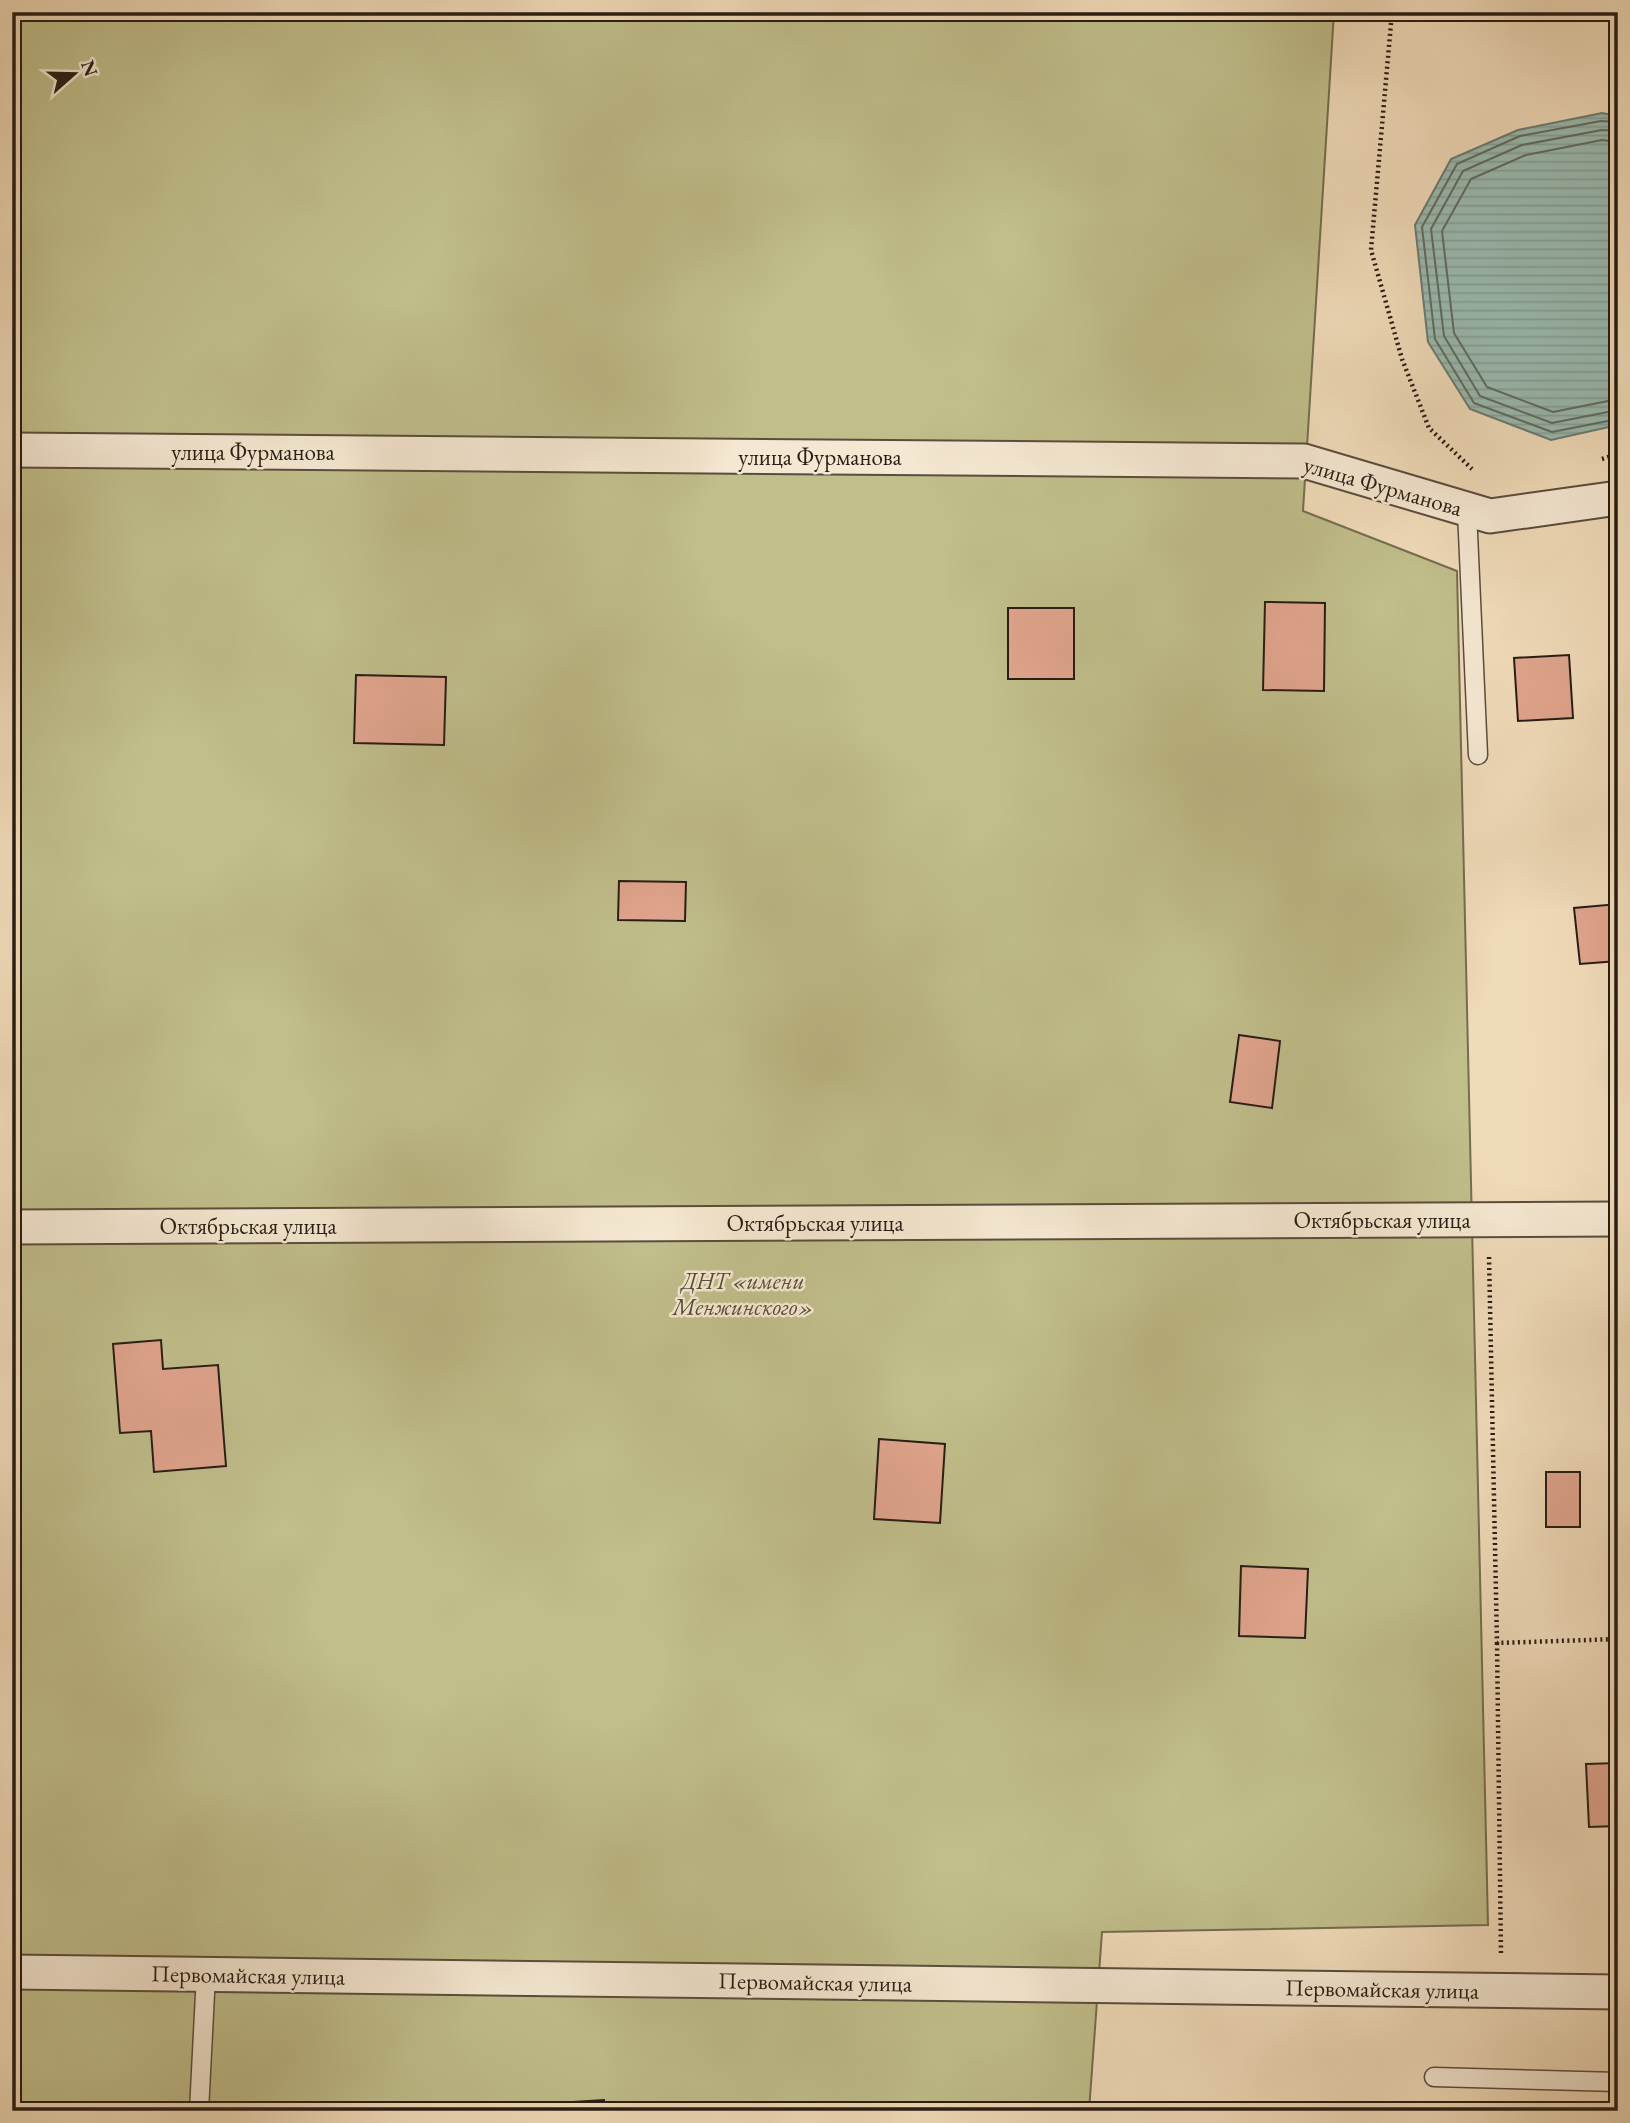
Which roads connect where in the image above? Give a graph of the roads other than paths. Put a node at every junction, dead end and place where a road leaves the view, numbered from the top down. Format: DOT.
graph roads {
  1 [pos="12,450"];
  2 [pos="1618,498"];
  3 [pos="1467,511"];
  4 [pos="1478,755"];
  5 [pos="1618,1219"];
  6 [pos="12,1227"];
  7 [pos="12,1972"];
  8 [pos="206,1974"];
  9 [pos="1618,1992"];
  10 [pos="1434,2077"];
  11 [pos="1618,2082"];
  12 [pos="199,2111"];
  1 -- 3 [label="street, улица Фурманова"];
  2 -- 3 [label="street, улица Фурманова"];
  3 -- 4 [label="lane"];
  5 -- 6 [label="street, Октябрьская улица"];
  7 -- 8 [label="street, Первомайская улица"];
  8 -- 9 [label="street, Первомайская улица"];
  8 -- 12 [label="lane"];
  10 -- 11 [label="lane"];
}
